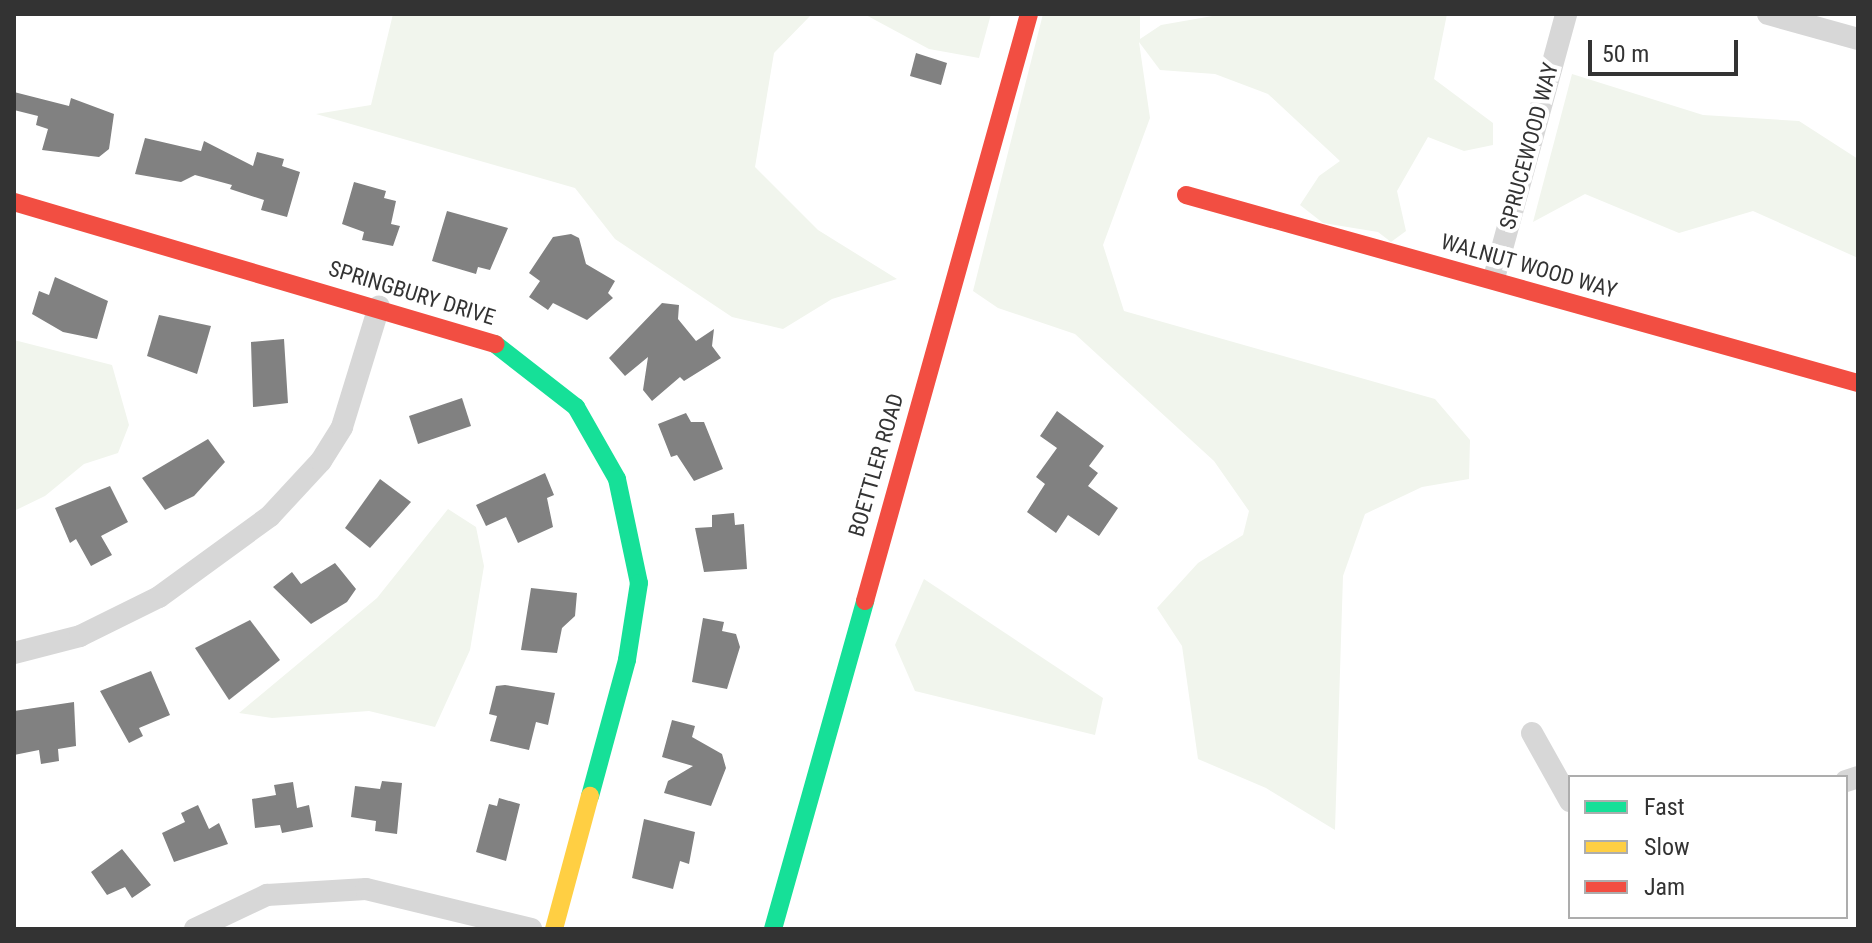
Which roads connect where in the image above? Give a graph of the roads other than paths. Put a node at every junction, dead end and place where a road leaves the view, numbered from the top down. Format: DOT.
graph roads {
  1 [pos="1029,14"];
  2 [pos="1566,14"];
  3 [pos="1768,14"];
  4 [pos="1858,39"];
  5 [pos="1186,195"];
  6 [pos="14,202"];
  7 [pos="1494,278"];
  8 [pos="379,307"];
  9 [pos="1858,383"];
  10 [pos="14,653"];
  11 [pos="1532,733"];
  12 [pos="1568,797"];
  13 [pos="195,929"];
  14 [pos="531,929"];
  15 [pos="554,929"];
  16 [pos="773,929"];
  1 -- 16 [label="street, BOETTLER ROAD"];
  2 -- 7 [label="street, SPRUCEWOOD WAY"];
  3 -- 4 [label="street"];
  5 -- 7 [label="street, WALNUT WOOD WAY"];
  6 -- 8 [label="street, SPRINGBURY DRIVE"];
  7 -- 9 [label="street, WALNUT WOOD WAY"];
  8 -- 10 [label="street"];
  8 -- 15 [label="street, SPRINGBURY DRIVE"];
  11 -- 12 [label="street"];
  13 -- 14 [label="street"];
}
